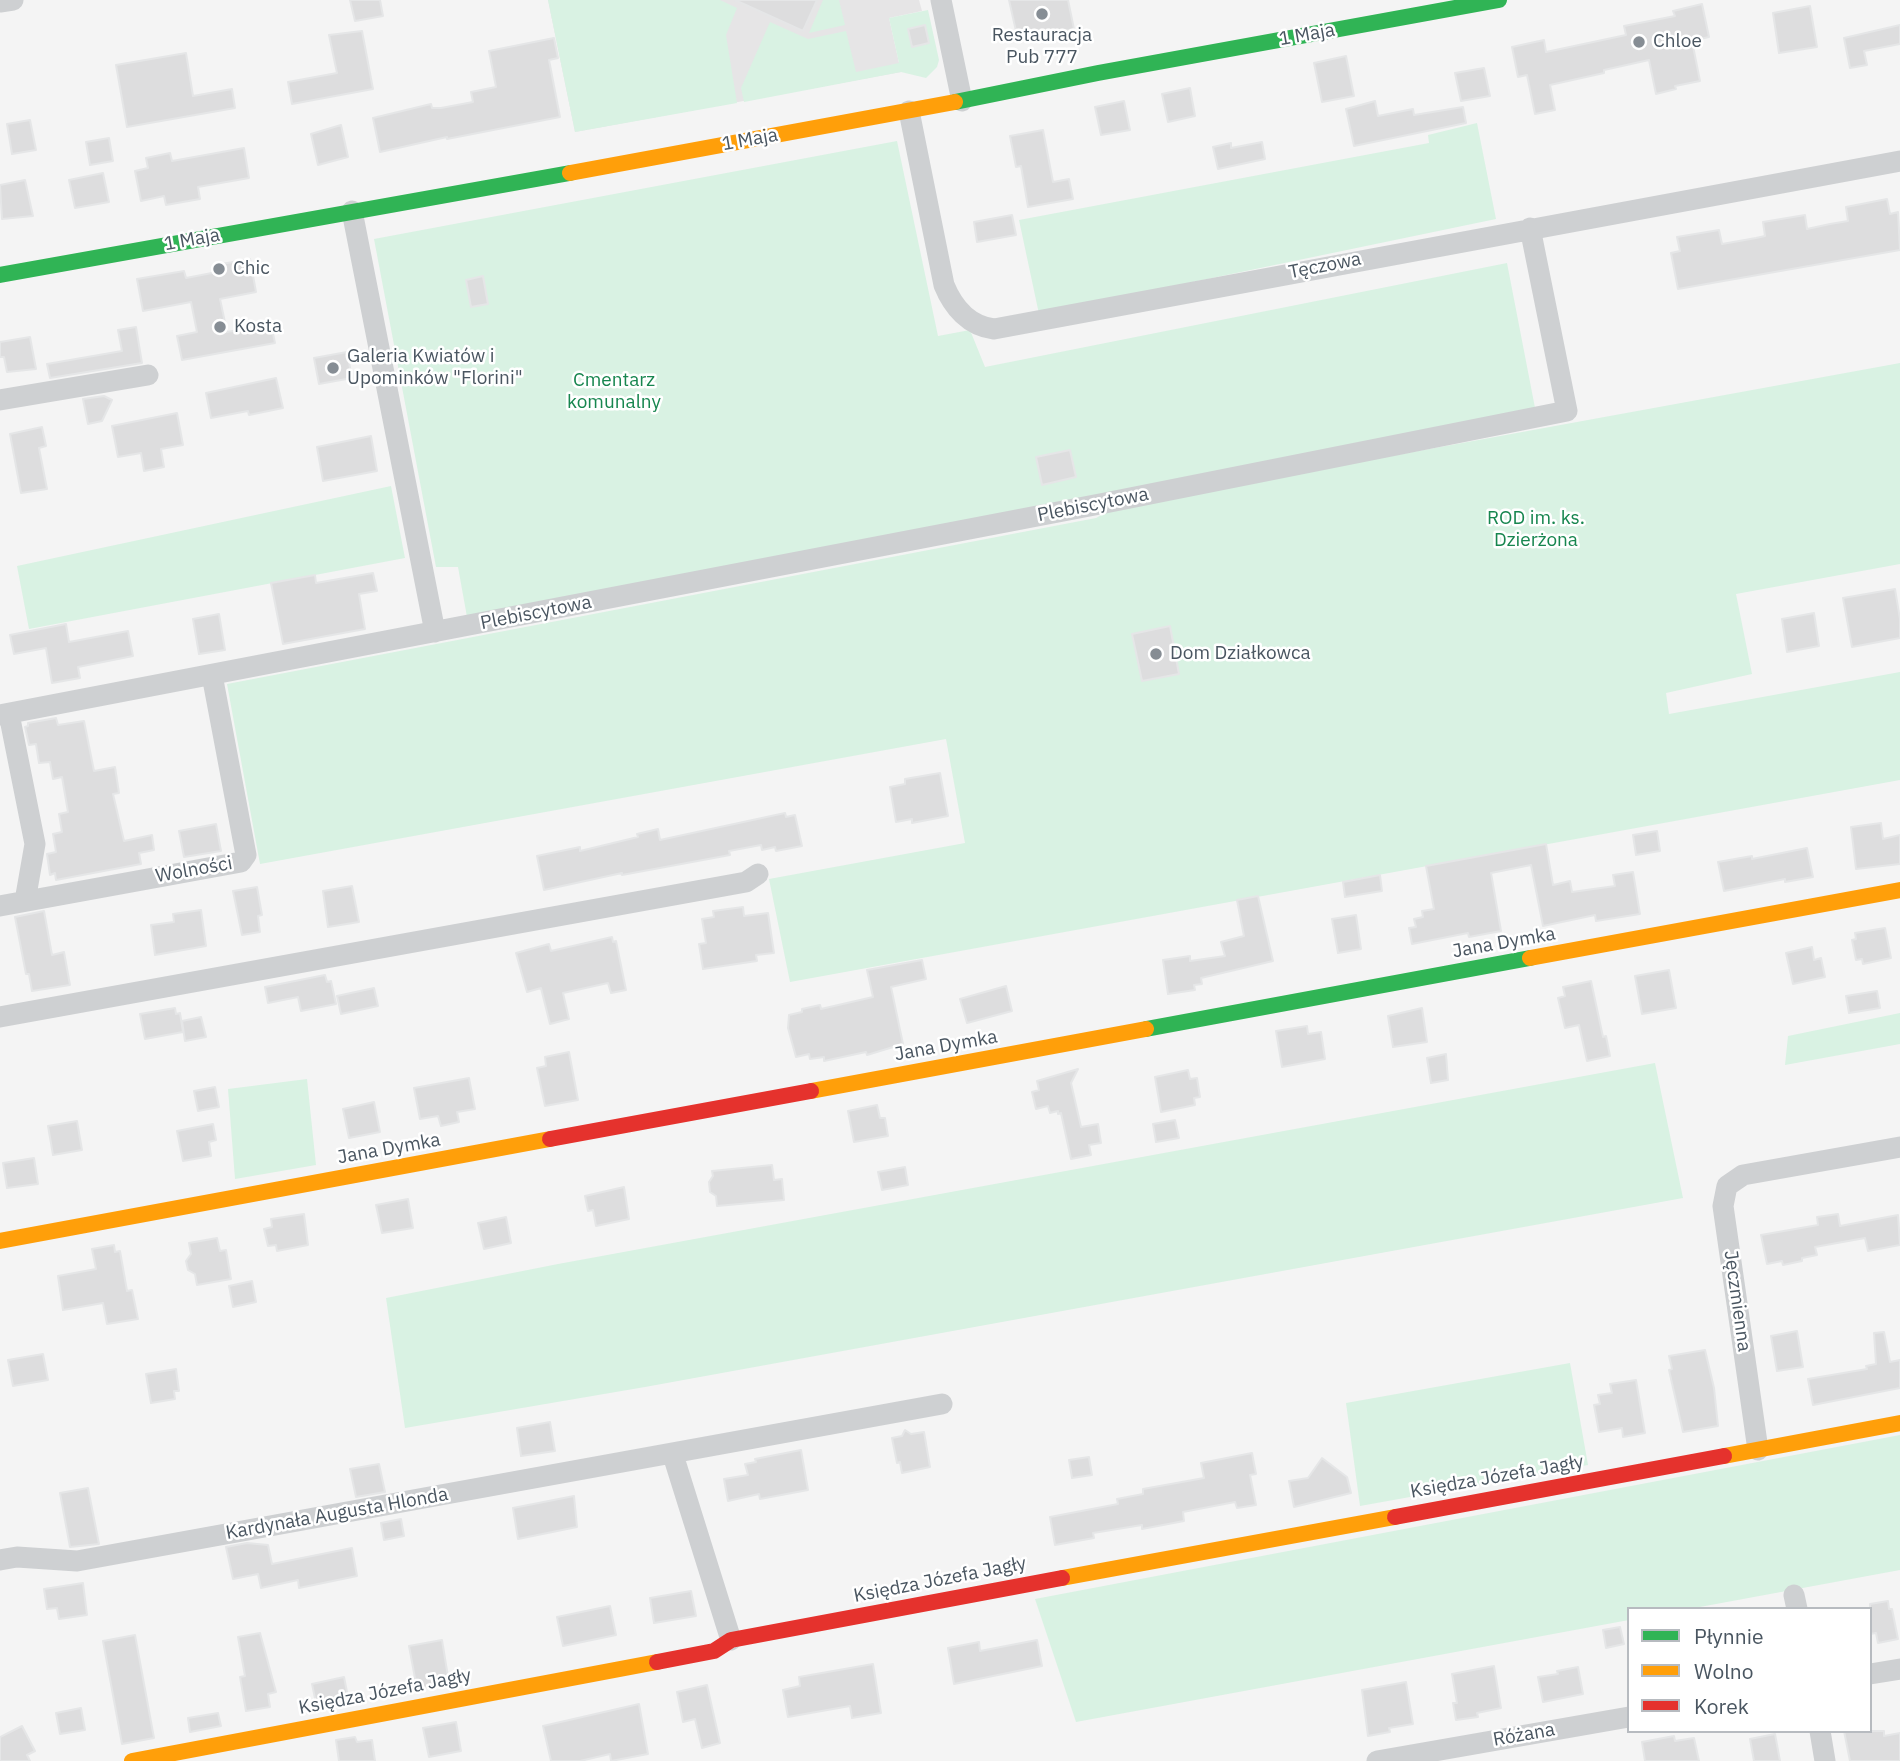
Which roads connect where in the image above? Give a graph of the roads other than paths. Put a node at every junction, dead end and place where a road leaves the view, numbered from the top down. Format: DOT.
graph roads {
  1 [pos="13,0"];
  2 [pos="941,0"];
  3 [pos="1499,0"];
  4 [pos="0,2"];
  5 [pos="962,101"];
  6 [pos="909,111"];
  7 [pos="1900,160"];
  8 [pos="352,211"];
  9 [pos="1530,228"];
  10 [pos="0,275"];
  11 [pos="148,374"];
  12 [pos="0,400"];
  13 [pos="435,632"];
  14 [pos="212,675"];
  15 [pos="4,714"];
  16 [pos="758,874"];
  17 [pos="1900,890"];
  18 [pos="25,901"];
  19 [pos="0,906"];
  20 [pos="0,1017"];
  21 [pos="1900,1147"];
  22 [pos="0,1241"];
  23 [pos="942,1404"];
  24 [pos="1900,1423"];
  25 [pos="1758,1450"];
  26 [pos="673,1455"];
  27 [pos="0,1560"];
  28 [pos="731,1640"];
  29 [pos="1900,1669"];
  30 [pos="1872,1674"];
  31 [pos="1627,1717"];
  32 [pos="1820,1733"];
  33 [pos="132,1761"];
  34 [pos="1377,1761"];
  35 [pos="1825,1761"];
  1 -- 4 [label="street"];
  2 -- 5 [label="street"];
  3 -- 5 [label="street, 1 Maja"];
  5 -- 6 [label="street, 1 Maja"];
  6 -- 8 [label="street, 1 Maja"];
  6 -- 9 [label="street, Tęczowa"];
  7 -- 9 [label="street, Tęczowa"];
  8 -- 10 [label="street, 1 Maja"];
  8 -- 13 [label="street"];
  9 -- 13 [label="street, Plebiscytowa"];
  11 -- 12 [label="street"];
  13 -- 14 [label="street, Plebiscytowa"];
  14 -- 15 [label="street, Plebiscytowa"];
  14 -- 18 [label="street, Wolności"];
  15 -- 18 [label="street"];
  16 -- 20 [label="street"];
  17 -- 22 [label="street, Jana Dymka"];
  18 -- 19 [label="street, Wolności"];
  21 -- 25 [label="street, Jęczmienna"];
  23 -- 26 [label="street, Kardynała Augusta Hlonda"];
  24 -- 25 [label="street"];
  25 -- 28 [label="street, Księdza Józefa Jagły"];
  26 -- 27 [label="street, Kardynała Augusta Hlonda"];
  26 -- 28 [label="street"];
  28 -- 33 [label="street, Księdza Józefa Jagły"];
  29 -- 30 [label="street"];
  31 -- 34 [label="street, Różana"];
  32 -- 35 [label="street"];
}
